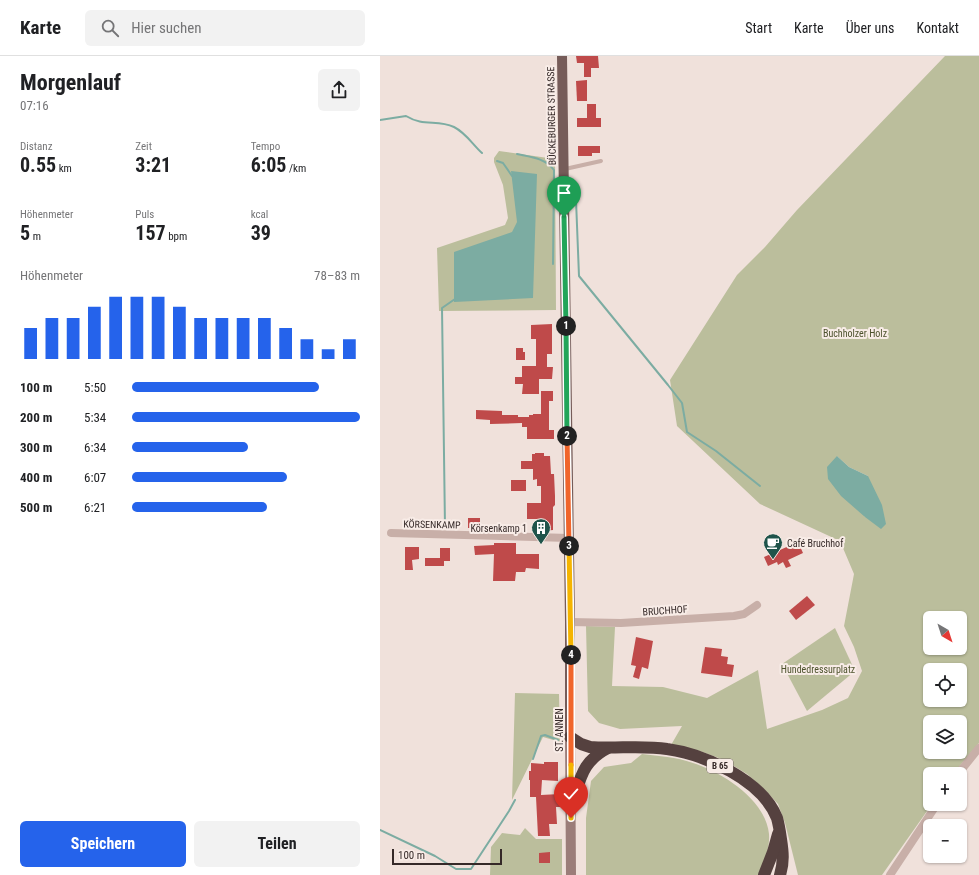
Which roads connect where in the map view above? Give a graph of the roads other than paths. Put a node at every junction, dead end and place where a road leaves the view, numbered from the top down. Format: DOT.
graph roads {
  1 [pos="562,56"];
  2 [pos="601,161"];
  3 [pos="564,170"];
  4 [pos="391,533"];
  5 [pos="569,538"];
  6 [pos="570,584"];
  7 [pos="757,605"];
  8 [pos="570,622"];
  9 [pos="570,737"];
  10 [pos="608,748"];
  11 [pos="979,748"];
  12 [pos="964,767"];
  13 [pos="571,806"];
  14 [pos="932,811"];
  15 [pos="779,827"];
  16 [pos="571,875"];
  17 [pos="764,875"];
  18 [pos="780,875"];
  19 [pos="890,875"];
  1 -- 3 [label="main road, BÜCKEBURGER STRASSE"];
  2 -- 3 [label="lane"];
  3 -- 5 [label="main road, BÜCKEBURGER STRASSE"];
  4 -- 5 [label="street, KÖRSENKAMP"];
  5 -- 6 [label="main road, BÜCKEBURGER STRASSE"];
  6 -- 8 [label="main road, ST. ANNEN"];
  7 -- 8 [label="street, BRUCHHOF"];
  8 -- 9 [label="main road, ST. ANNEN"];
  9 -- 10 [label="highway, B 65"];
  9 -- 13 [label="main road, ST. ANNEN"];
  10 -- 13 [label="highway"];
  10 -- 15 [label="highway, B 65"];
  11 -- 12 [label="street"];
  13 -- 16 [label="main road, ST. ANNEN"];
  14 -- 19 [label="street"];
  15 -- 17 [label="highway"];
  15 -- 18 [label="highway, B 65"];
}
